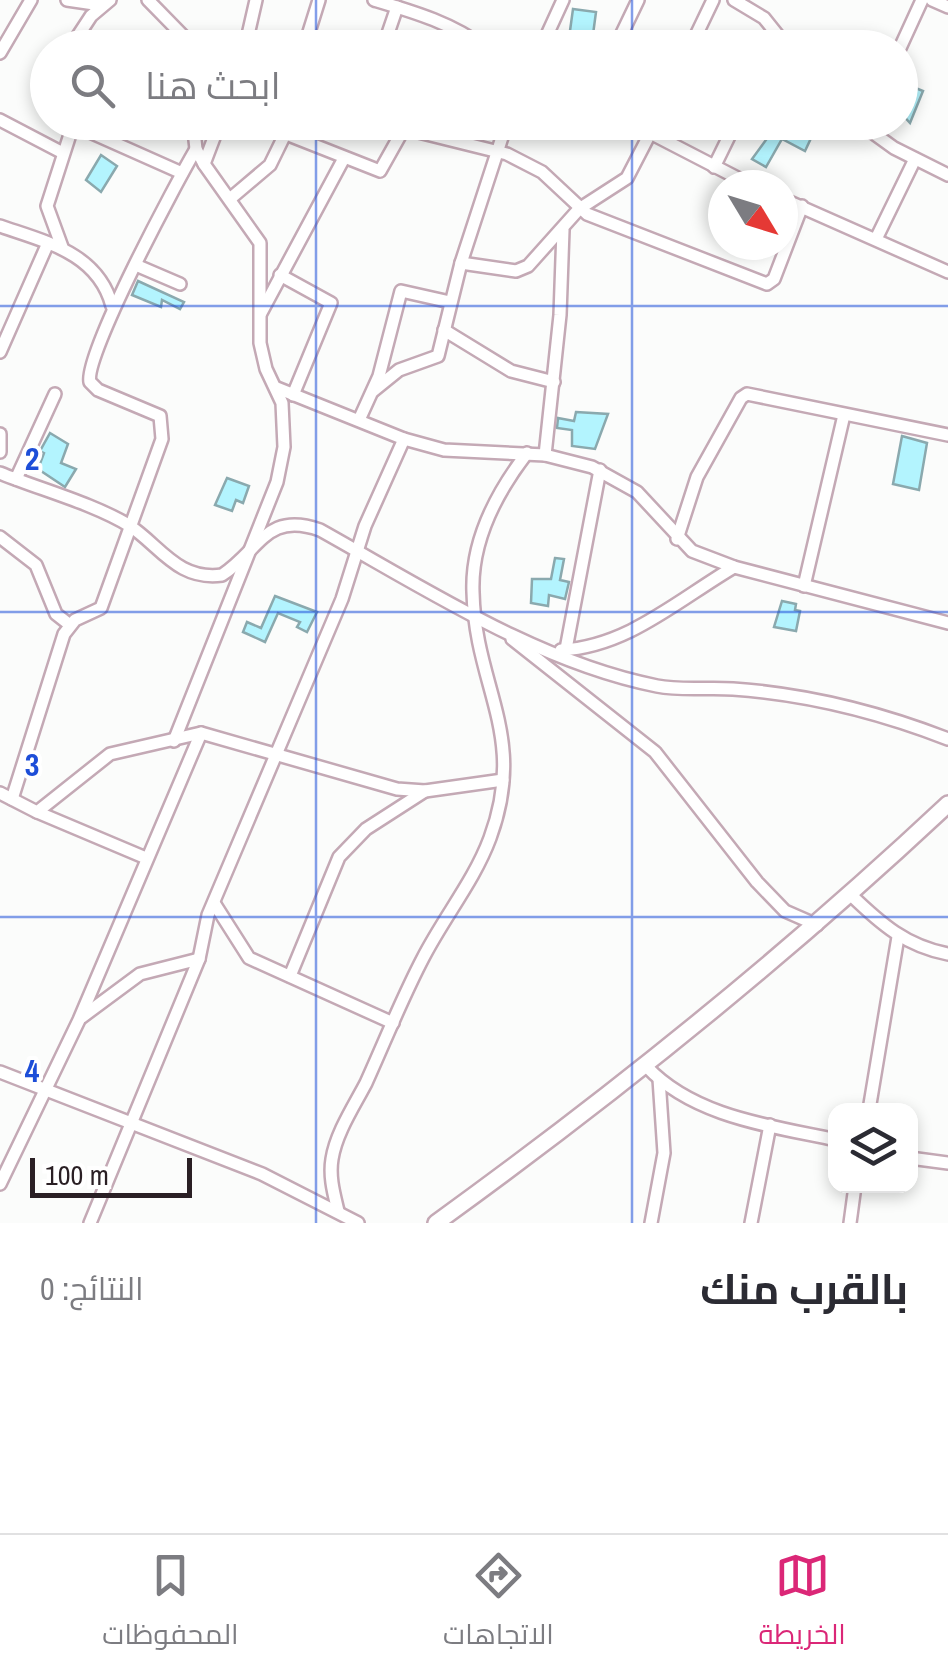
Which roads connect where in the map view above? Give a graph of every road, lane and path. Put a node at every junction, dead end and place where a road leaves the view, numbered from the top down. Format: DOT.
graph roads {
  1 [pos="31,0"];
  2 [pos="67,0"];
  3 [pos="148,0"];
  4 [pos="256,0"];
  5 [pos="318,0"];
  6 [pos="378,0"];
  7 [pos="432,0"];
  8 [pos="563,0"];
  9 [pos="638,0"];
  10 [pos="712,0"];
  11 [pos="734,0"];
  12 [pos="922,0"];
  13 [pos="932,0"];
  14 [pos="106,2"];
  15 [pos="398,7"];
  16 [pos="948,7"];
  17 [pos="425,15"];
  18 [pos="84,30"];
  19 [pos="177,30"];
  20 [pos="249,30"];
  21 [pos="309,30"];
  22 [pos="390,30"];
  23 [pos="459,30"];
  24 [pos="549,30"];
  25 [pos="624,30"];
  26 [pos="698,30"];
  27 [pos="772,30"];
  28 [pos="908,30"];
  29 [pos="0,53"];
  30 [pos="0,120"];
  31 [pos="30,136"];
  32 [pos="38,140"];
  33 [pos="68,140"];
  34 [pos="109,140"];
  35 [pos="195,140"];
  36 [pos="213,140"];
  37 [pos="282,140"];
  38 [pos="309,140"];
  39 [pos="398,140"];
  40 [pos="450,140"];
  41 [pos="500,140"];
  42 [pos="647,140"];
  43 [pos="673,140"];
  44 [pos="727,140"];
  45 [pos="886,140"];
  46 [pos="196,150"];
  47 [pos="496,150"];
  48 [pos="63,153"];
  49 [pos="915,159"];
  50 [pos="344,160"];
  51 [pos="204,164"];
  52 [pos="714,166"];
  53 [pos="722,170"];
  54 [pos="182,173"];
  55 [pos="948,175"];
  56 [pos="231,198"];
  57 [pos="798,205"];
  58 [pos="802,206"];
  59 [pos="579,210"];
  60 [pos="0,226"];
  61 [pos="564,226"];
  62 [pos="876,238"];
  63 [pos="48,242"];
  64 [pos="62,247"];
  65 [pos="461,263"];
  66 [pos="138,266"];
  67 [pos="948,272"];
  68 [pos="280,276"];
  69 [pos="180,284"];
  70 [pos="450,302"];
  71 [pos="112,306"];
  72 [pos="260,316"];
  73 [pos="444,330"];
  74 [pos="0,352"];
  75 [pos="554,382"];
  76 [pos="276,388"];
  77 [pos="373,391"];
  78 [pos="55,394"];
  79 [pos="293,395"];
  80 [pos="844,414"];
  81 [pos="359,420"];
  82 [pos="0,434"];
  83 [pos="948,435"];
  84 [pos="404,439"];
  85 [pos="0,447"];
  86 [pos="527,453"];
  87 [pos="545,455"];
  88 [pos="600,470"];
  89 [pos="0,472"];
  90 [pos="16,479"];
  91 [pos="131,526"];
  92 [pos="0,537"];
  93 [pos="677,539"];
  94 [pos="357,551"];
  95 [pos="246,556"];
  96 [pos="734,567"];
  97 [pos="804,586"];
  98 [pos="476,616"];
  99 [pos="948,624"];
  100 [pos="70,625"];
  101 [pos="504,633"];
  102 [pos="552,650"];
  103 [pos="566,650"];
  104 [pos="201,733"];
  105 [pos="948,739"];
  106 [pos="174,742"];
  107 [pos="276,753"];
  108 [pos="503,780"];
  109 [pos="425,791"];
  110 [pos="6,796"];
  111 [pos="948,804"];
  112 [pos="37,812"];
  113 [pos="146,858"];
  114 [pos="851,895"];
  115 [pos="214,902"];
  116 [pos="816,925"];
  117 [pos="898,937"];
  118 [pos="948,954"];
  119 [pos="199,959"];
  120 [pos="290,976"];
  121 [pos="78,1020"];
  122 [pos="393,1023"];
  123 [pos="0,1072"];
  124 [pos="653,1073"];
  125 [pos="42,1090"];
  126 [pos="870,1103"];
  127 [pos="130,1122"];
  128 [pos="770,1126"];
  129 [pos="828,1138"];
  130 [pos="918,1159"];
  131 [pos="948,1163"];
  132 [pos="0,1184"];
  133 [pos="855,1193"];
  134 [pos="338,1212"];
  135 [pos="90,1223"];
  136 [pos="358,1223"];
  137 [pos="436,1223"];
  138 [pos="651,1223"];
  139 [pos="751,1223"];
  140 [pos="850,1223"];
  1 -- 29 [label="street"];
  2 -- 14 [label="street"];
  3 -- 19 [label="street"];
  4 -- 20 [label="street"];
  5 -- 21 [label="street"];
  6 -- 15 [label="street"];
  7 -- 17 [label="street"];
  8 -- 24 [label="street"];
  9 -- 25 [label="street"];
  10 -- 26 [label="street"];
  11 -- 27 [label="street"];
  12 -- 28 [label="street"];
  13 -- 16 [label="street"];
  14 -- 18 [label="street"];
  15 -- 17 [label="street"];
  15 -- 22 [label="street"];
  17 -- 23 [label="street"];
  30 -- 31 [label="street"];
  32 -- 48 [label="street"];
  33 -- 48 [label="street"];
  34 -- 54 [label="street"];
  35 -- 46 [label="street"];
  36 -- 51 [label="street"];
  37 -- 56 [label="street"];
  38 -- 50 [label="street"];
  39 -- 50 [label="street"];
  40 -- 47 [label="street"];
  41 -- 47 [label="street"];
  42 -- 59 [label="street"];
  43 -- 52 [label="street"];
  44 -- 52 [label="street"];
  45 -- 49 [label="street"];
  46 -- 51 [label="street"];
  46 -- 54 [label="street"];
  47 -- 59 [label="street"];
  47 -- 65 [label="street"];
  48 -- 64 [label="street"];
  49 -- 55 [label="street"];
  49 -- 62 [label="street"];
  50 -- 68 [label="street"];
  51 -- 56 [label="street"];
  52 -- 53 [label="street"];
  54 -- 66 [label="street"];
  56 -- 72 [label="street"];
  57 -- 58 [label="street"];
  58 -- 59 [label="street"];
  58 -- 62 [label="street"];
  59 -- 61 [label="street"];
  60 -- 63 [label="street"];
  61 -- 65 [label="street"];
  61 -- 75 [label="street"];
  62 -- 67 [label="street"];
  63 -- 64 [label="street"];
  63 -- 74 [label="street"];
  64 -- 71 [label="street"];
  65 -- 70 [label="street"];
  66 -- 69 [label="street"];
  66 -- 71 [label="street"];
  68 -- 72 [label="street"];
  68 -- 79 [label="street"];
  70 -- 73 [label="street"];
  70 -- 77 [label="street"];
  71 -- 91 [label="street"];
  72 -- 76 [label="street"];
  73 -- 75 [label="street"];
  73 -- 77 [label="street"];
  75 -- 87 [label="street"];
  76 -- 79 [label="street"];
  76 -- 95 [label="street"];
  77 -- 81 [label="street"];
  78 -- 90 [label="street"];
  79 -- 81 [label="street"];
  80 -- 83 [label="street"];
  80 -- 93 [label="street"];
  80 -- 97 [label="street"];
  81 -- 84 [label="street"];
  82 -- 85 [label="street"];
  84 -- 86 [label="street"];
  84 -- 94 [label="street"];
  86 -- 87 [label="street"];
  86 -- 98 [label="street"];
  87 -- 88 [label="street"];
  88 -- 93 [label="street"];
  88 -- 103 [label="street"];
  89 -- 90 [label="street"];
  90 -- 91 [label="street"];
  91 -- 95 [label="street"];
  91 -- 100 [label="street"];
  92 -- 100 [label="street"];
  93 -- 96 [label="street"];
  94 -- 95 [label="street"];
  94 -- 98 [label="street"];
  94 -- 107 [label="street"];
  95 -- 106 [label="street"];
  96 -- 97 [label="street"];
  96 -- 103 [label="street"];
  97 -- 99 [label="street"];
  98 -- 101 [label="street"];
  98 -- 108 [label="street"];
  100 -- 110 [label="street"];
  101 -- 102 [label="street"];
  101 -- 116 [label="street"];
  102 -- 103 [label="street"];
  102 -- 105 [label="street"];
  104 -- 106 [label="street"];
  104 -- 107 [label="street"];
  104 -- 113 [label="street"];
  106 -- 112 [label="street"];
  107 -- 109 [label="street"];
  107 -- 115 [label="street"];
  108 -- 109 [label="street"];
  108 -- 122 [label="street"];
  109 -- 120 [label="street"];
  110 -- 112 [label="street"];
  111 -- 114 [label="street"];
  112 -- 113 [label="street"];
  113 -- 121 [label="street"];
  114 -- 116 [label="street"];
  114 -- 117 [label="street"];
  115 -- 119 [label="street"];
  115 -- 120 [label="street"];
  116 -- 124 [label="street"];
  117 -- 118 [label="street"];
  117 -- 126 [label="street"];
  119 -- 121 [label="street"];
  119 -- 127 [label="street"];
  120 -- 122 [label="street"];
  121 -- 125 [label="street"];
  122 -- 134 [label="street"];
  123 -- 125 [label="street"];
  124 -- 128 [label="street"];
  124 -- 137 [label="street"];
  124 -- 138 [label="street"];
  125 -- 127 [label="street"];
  125 -- 132 [label="street"];
  127 -- 134 [label="street"];
  127 -- 135 [label="street"];
  128 -- 129 [label="street"];
  128 -- 139 [label="street"];
  130 -- 131 [label="street"];
  133 -- 140 [label="street"];
  134 -- 136 [label="street"];
}
